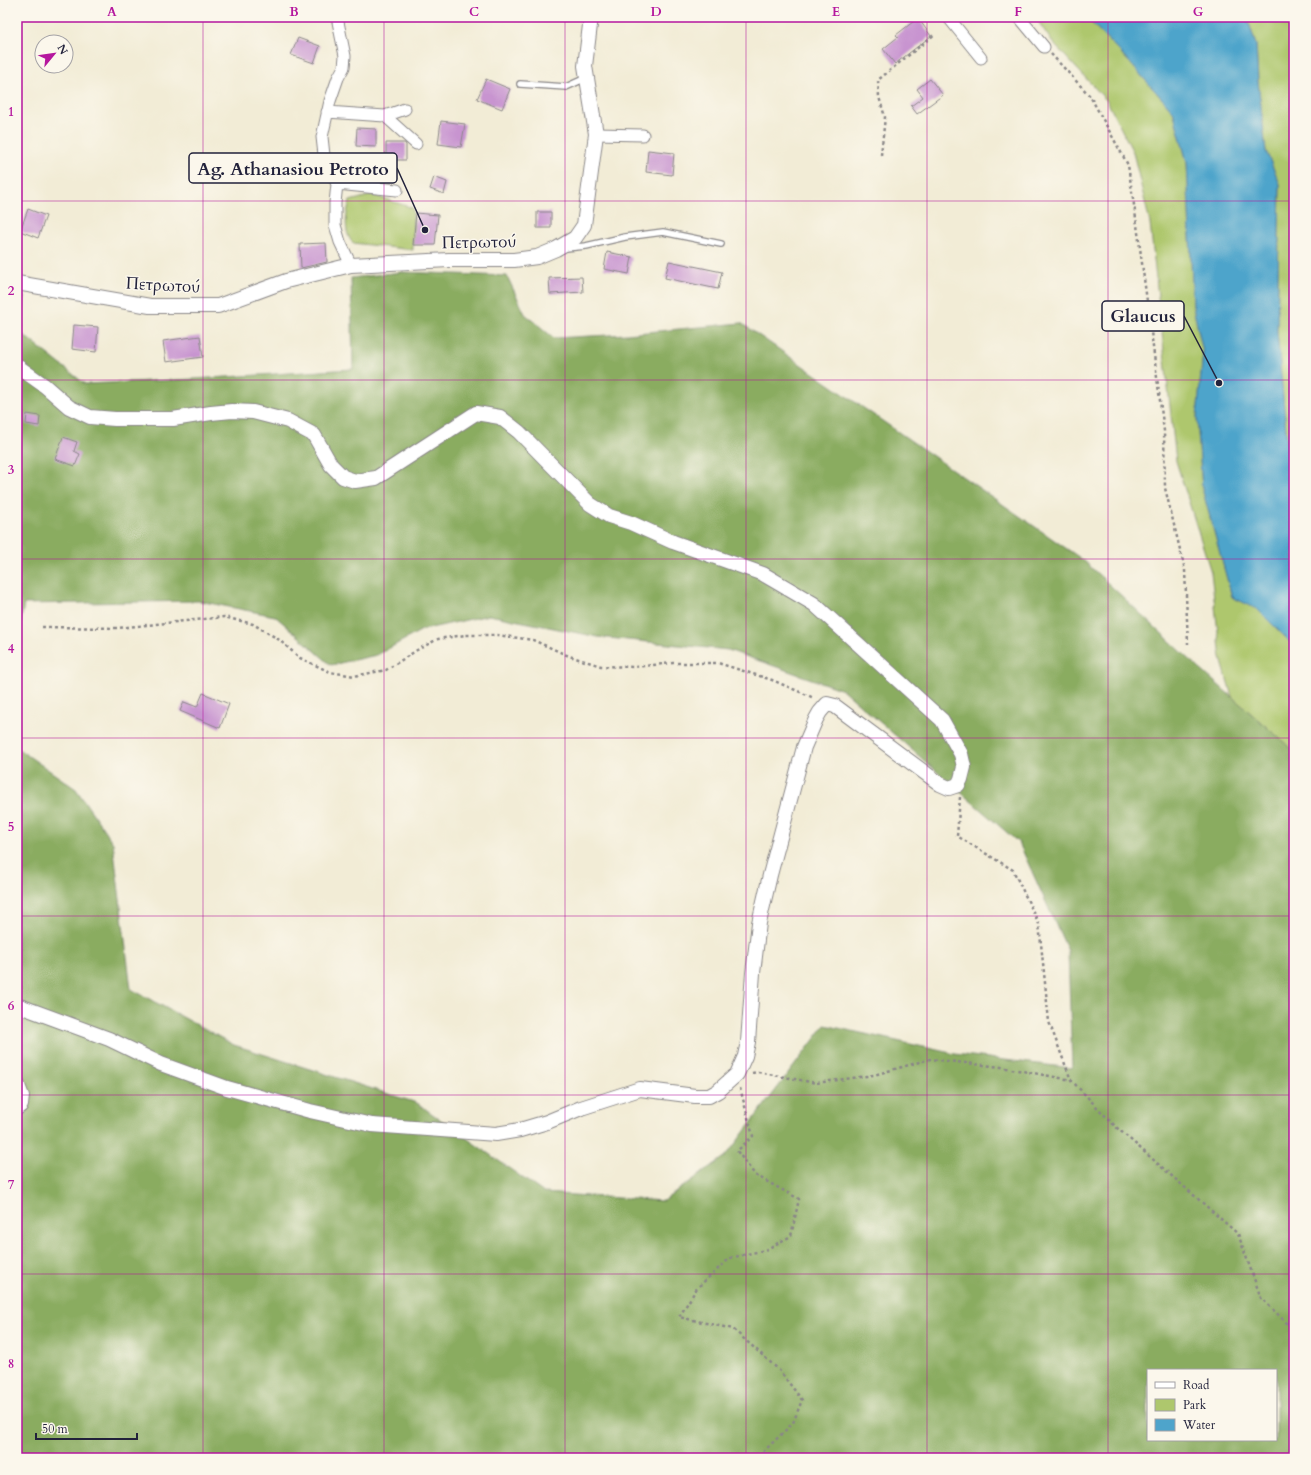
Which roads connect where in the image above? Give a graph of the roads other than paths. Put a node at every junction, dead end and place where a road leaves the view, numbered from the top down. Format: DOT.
graph roads {
  1 [pos="336,17"];
  2 [pos="590,17"];
  3 [pos="948,17"];
  4 [pos="1020,17"];
  5 [pos="1044,47"];
  6 [pos="980,58"];
  7 [pos="587,78"];
  8 [pos="520,84"];
  9 [pos="405,109"];
  10 [pos="327,112"];
  11 [pos="385,116"];
  12 [pos="596,134"];
  13 [pos="643,135"];
  14 [pos="416,144"];
  15 [pos="337,184"];
  16 [pos="398,190"];
  17 [pos="720,244"];
  18 [pos="552,250"];
  19 [pos="351,265"];
  20 [pos="17,283"];
  21 [pos="17,366"];
  22 [pos="17,1006"];
  23 [pos="17,1083"];
  24 [pos="17,1108"];
  1 -- 10 [label="street"];
  2 -- 7 [label="street, Πετρωτού"];
  3 -- 6 [label="street"];
  4 -- 5 [label="street"];
  7 -- 8 [label="lane"];
  7 -- 12 [label="street, Πετρωτού"];
  9 -- 11 [label="street"];
  10 -- 11 [label="street"];
  10 -- 15 [label="street"];
  11 -- 14 [label="street"];
  12 -- 13 [label="street"];
  12 -- 18 [label="street, Πετρωτού"];
  15 -- 16 [label="street"];
  15 -- 19 [label="street"];
  17 -- 18 [label="lane"];
  18 -- 19 [label="street, Πετρωτού"];
  19 -- 20 [label="street, Πετρωτού"];
  21 -- 22 [label="street"];
  23 -- 24 [label="street"];
}
